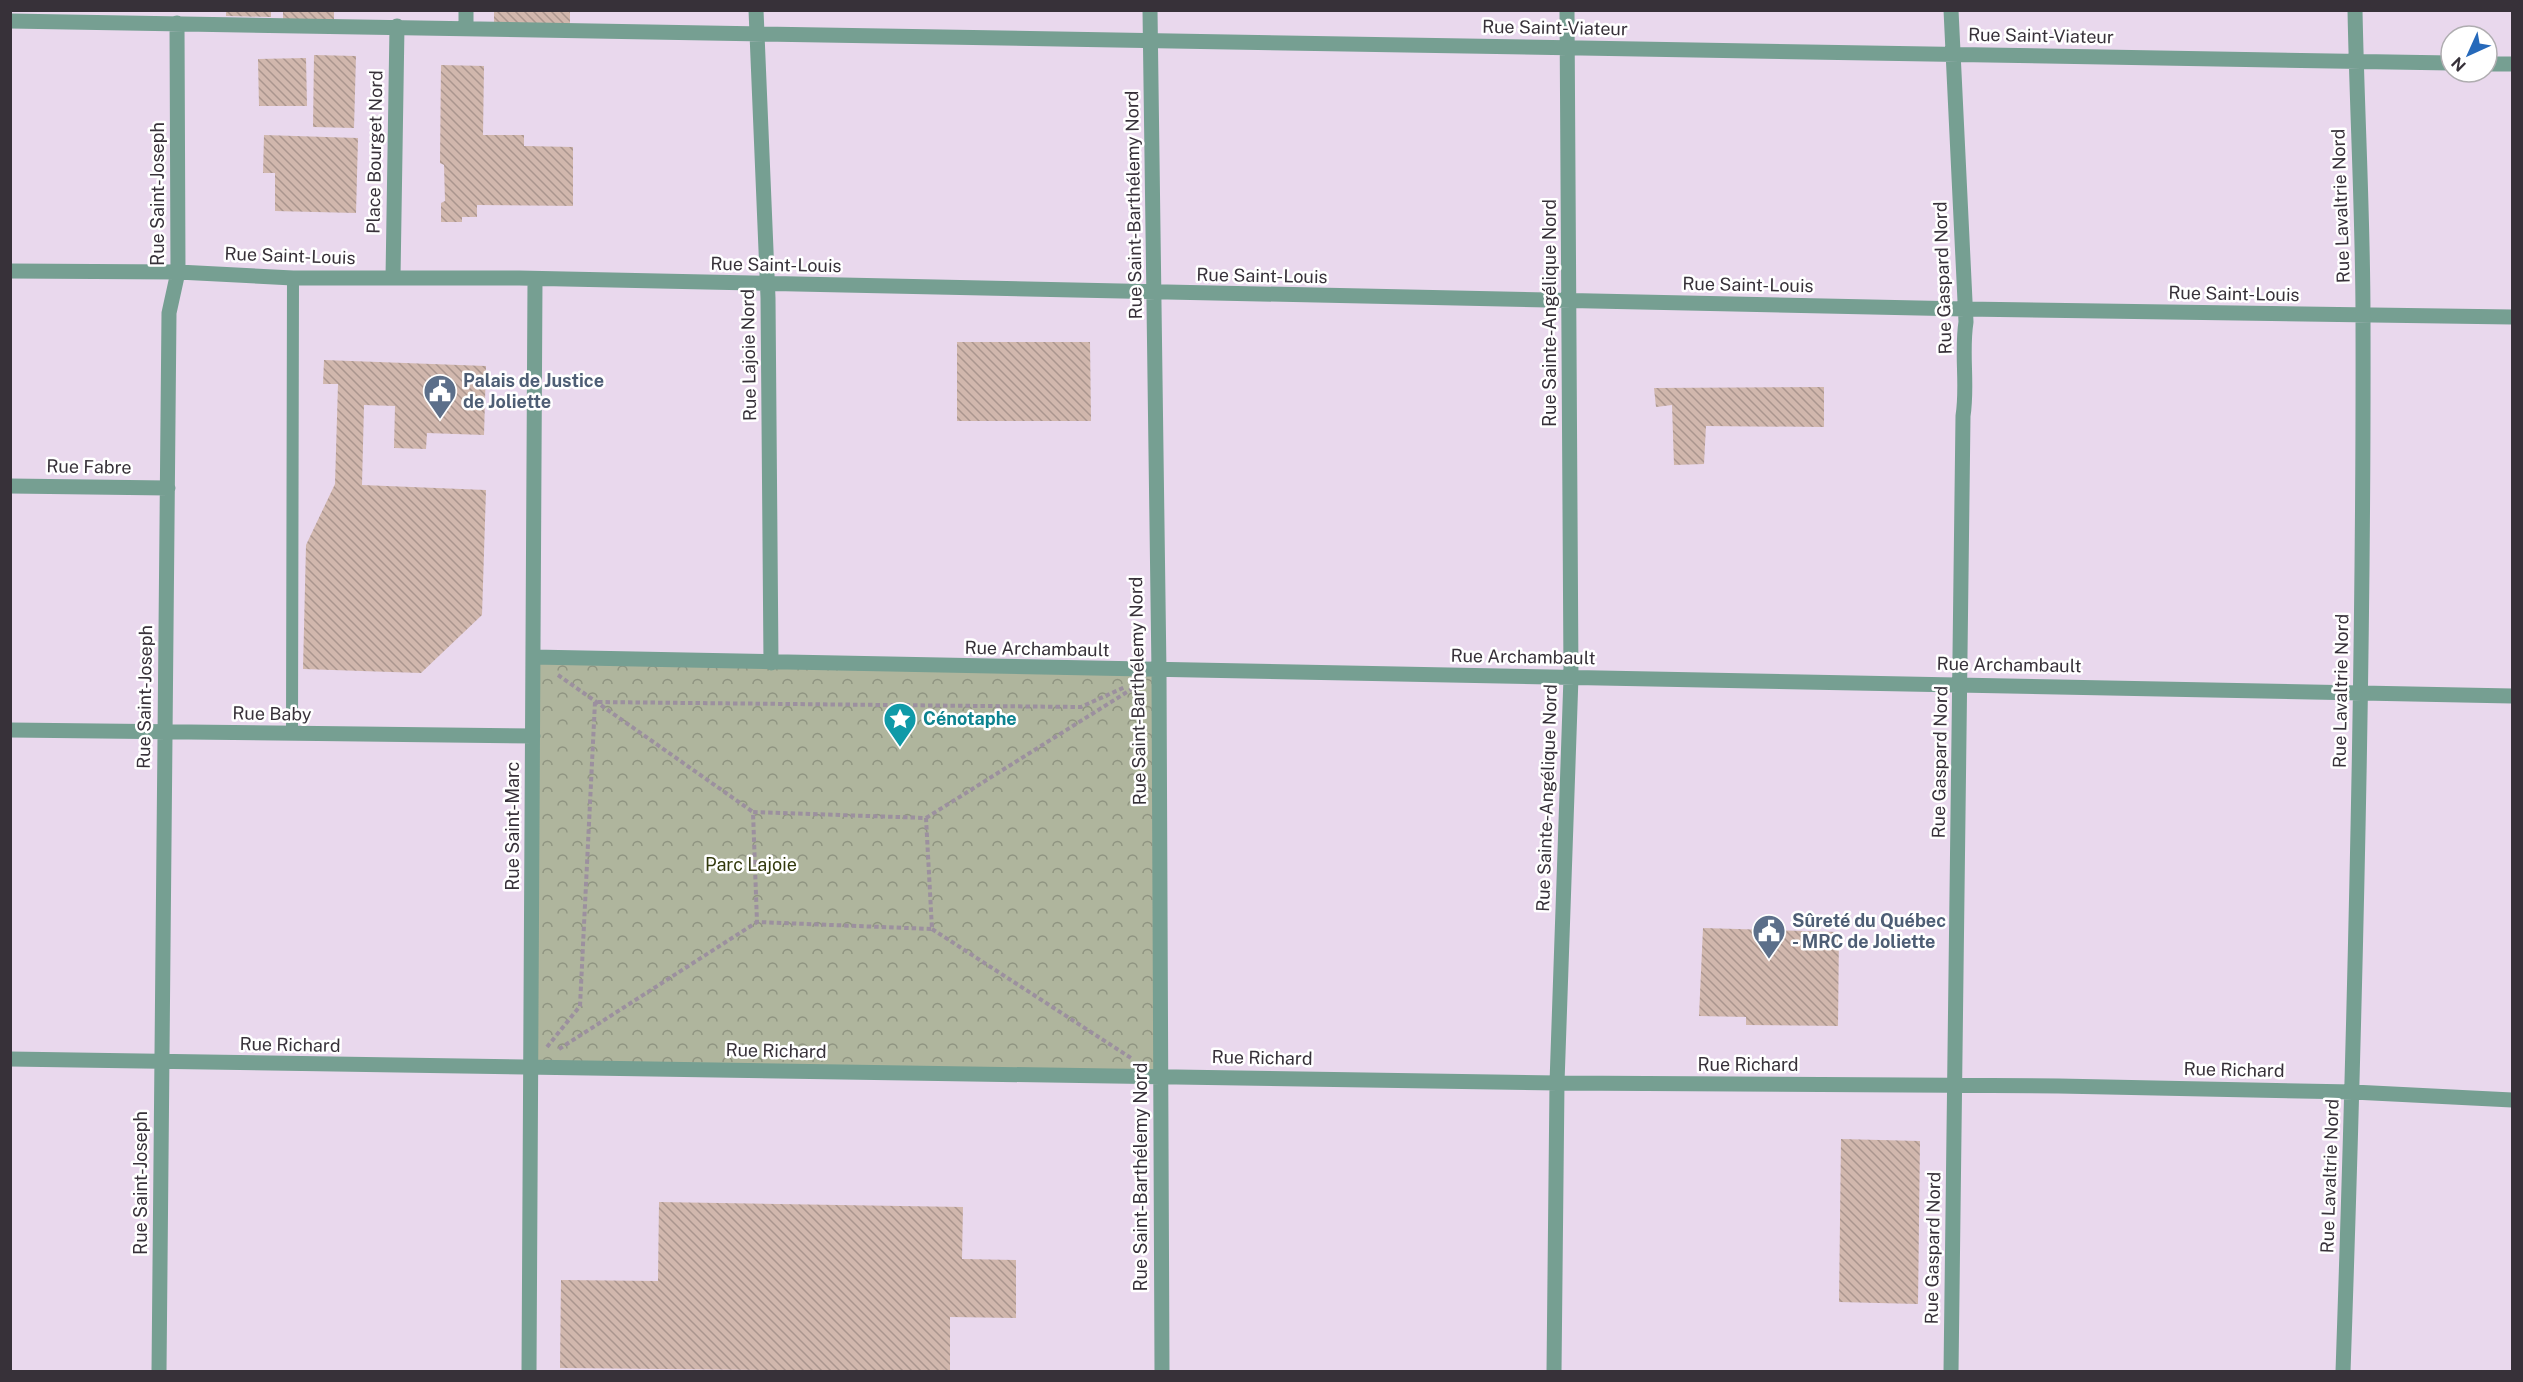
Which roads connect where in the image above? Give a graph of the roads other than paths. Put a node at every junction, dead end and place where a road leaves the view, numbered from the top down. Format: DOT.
graph roads {
  1 [pos="466,10"];
  2 [pos="756,10"];
  3 [pos="1150,10"];
  4 [pos="1567,10"];
  5 [pos="1951,10"];
  6 [pos="2355,10"];
  7 [pos="367,18"];
  8 [pos="10,21"];
  9 [pos="177,23"];
  10 [pos="397,26"];
  11 [pos="466,28"];
  12 [pos="757,33"];
  13 [pos="1151,40"];
  14 [pos="1569,47"];
  15 [pos="1952,54"];
  16 [pos="2356,62"];
  17 [pos="2439,63"];
  18 [pos="10,271"];
  19 [pos="178,272"];
  20 [pos="293,278"];
  21 [pos="393,278"];
  22 [pos="535,280"];
  23 [pos="767,285"];
  24 [pos="1155,293"];
  25 [pos="1569,301"];
  26 [pos="1965,309"];
  27 [pos="2363,315"];
  28 [pos="2512,317"];
  29 [pos="10,486"];
  30 [pos="168,488"];
  31 [pos="533,657"];
  32 [pos="771,663"];
  33 [pos="1159,672"];
  34 [pos="1570,677"];
  35 [pos="1960,684"];
  36 [pos="2361,692"];
  37 [pos="2512,696"];
  38 [pos="10,730"];
  39 [pos="165,732"];
  40 [pos="292,734"];
  41 [pos="532,736"];
  42 [pos="10,1059"];
  43 [pos="161,1062"];
  44 [pos="531,1068"];
  45 [pos="1160,1076"];
  46 [pos="1557,1083"];
  47 [pos="1954,1086"];
  48 [pos="2352,1092"];
  49 [pos="2512,1100"];
  50 [pos="159,1371"];
  51 [pos="529,1371"];
  52 [pos="1162,1371"];
  53 [pos="1554,1371"];
  54 [pos="1951,1371"];
  55 [pos="2343,1371"];
  1 -- 11 [label="street"];
  2 -- 12 [label="street, Rue Lajoie Nord"];
  3 -- 13 [label="street, Rue Saint-Barthélemy Nord"];
  4 -- 14 [label="street, Rue Sainte-Angélique Nord"];
  5 -- 15 [label="street, Rue Gaspard Nord"];
  6 -- 16 [label="street, Rue Lavaltrie Nord"];
  7 -- 9 [label="street, Rue Saint-Viateur"];
  7 -- 10 [label="street, Rue Saint-Viateur"];
  8 -- 9 [label="street, Rue Saint-Viateur"];
  9 -- 19 [label="street, Rue Saint-Joseph"];
  10 -- 11 [label="street, Rue Saint-Viateur"];
  10 -- 21 [label="street, Place Bourget Nord"];
  11 -- 12 [label="street, Rue Saint-Viateur"];
  12 -- 13 [label="street, Rue Saint-Viateur"];
  12 -- 23 [label="street, Rue Lajoie Nord"];
  13 -- 14 [label="street, Rue Saint-Viateur"];
  13 -- 24 [label="street, Rue Saint-Barthélemy Nord"];
  14 -- 15 [label="street, Rue Saint-Viateur"];
  14 -- 25 [label="street, Rue Sainte-Angélique Nord"];
  15 -- 16 [label="street, Rue Saint-Viateur"];
  15 -- 26 [label="street, Rue Gaspard Nord"];
  16 -- 17 [label="street, Rue Saint-Viateur"];
  16 -- 27 [label="street, Rue Lavaltrie Nord"];
  18 -- 19 [label="street, Rue Saint-Louis"];
  19 -- 20 [label="street, Rue Saint-Louis"];
  19 -- 30 [label="street, Rue Saint-Joseph"];
  20 -- 21 [label="street, Rue Saint-Louis"];
  20 -- 40 [label="lane"];
  21 -- 22 [label="street, Rue Saint-Louis"];
  22 -- 23 [label="street, Rue Saint-Louis"];
  22 -- 31 [label="street, Rue Saint-Marc"];
  23 -- 24 [label="street, Rue Saint-Louis"];
  23 -- 32 [label="street, Rue Lajoie Nord"];
  24 -- 25 [label="street, Rue Saint-Louis"];
  24 -- 33 [label="street, Rue Saint-Barthélemy Nord"];
  25 -- 26 [label="street, Rue Saint-Louis"];
  25 -- 34 [label="street, Rue Sainte-Angélique Nord"];
  26 -- 27 [label="street, Rue Saint-Louis"];
  26 -- 35 [label="street, Rue Gaspard Nord"];
  27 -- 28 [label="street, Rue Saint-Louis"];
  27 -- 36 [label="street, Rue Lavaltrie Nord"];
  29 -- 30 [label="street, Rue Fabre"];
  30 -- 39 [label="street, Rue Saint-Joseph"];
  31 -- 32 [label="street, Rue Archambault"];
  31 -- 41 [label="street, Rue Saint-Marc"];
  32 -- 33 [label="street, Rue Archambault"];
  33 -- 34 [label="street, Rue Archambault"];
  33 -- 45 [label="street, Rue Saint-Barthélemy Nord"];
  34 -- 35 [label="street, Rue Archambault"];
  34 -- 46 [label="street, Rue Sainte-Angélique Nord"];
  35 -- 36 [label="street, Rue Archambault"];
  35 -- 47 [label="street, Rue Gaspard Nord"];
  36 -- 37 [label="street, Rue Archambault"];
  36 -- 48 [label="street, Rue Lavaltrie Nord"];
  38 -- 39 [label="street, Rue Baby"];
  39 -- 40 [label="street, Rue Baby"];
  39 -- 43 [label="street, Rue Saint-Joseph"];
  40 -- 41 [label="street, Rue Baby"];
  41 -- 44 [label="street, Rue Saint-Marc"];
  42 -- 43 [label="street, Rue Richard"];
  43 -- 44 [label="street, Rue Richard"];
  43 -- 50 [label="street, Rue Saint-Joseph"];
  44 -- 45 [label="street, Rue Richard"];
  44 -- 51 [label="street, Rue Saint-Marc"];
  45 -- 46 [label="street, Rue Richard"];
  45 -- 52 [label="street, Rue Saint-Barthélemy Nord"];
  46 -- 47 [label="street, Rue Richard"];
  46 -- 53 [label="street, Rue Sainte-Angélique Nord"];
  47 -- 48 [label="street, Rue Richard"];
  47 -- 54 [label="street, Rue Gaspard Nord"];
  48 -- 49 [label="street, Rue Richard"];
  48 -- 55 [label="street, Rue Lavaltrie Nord"];
}
